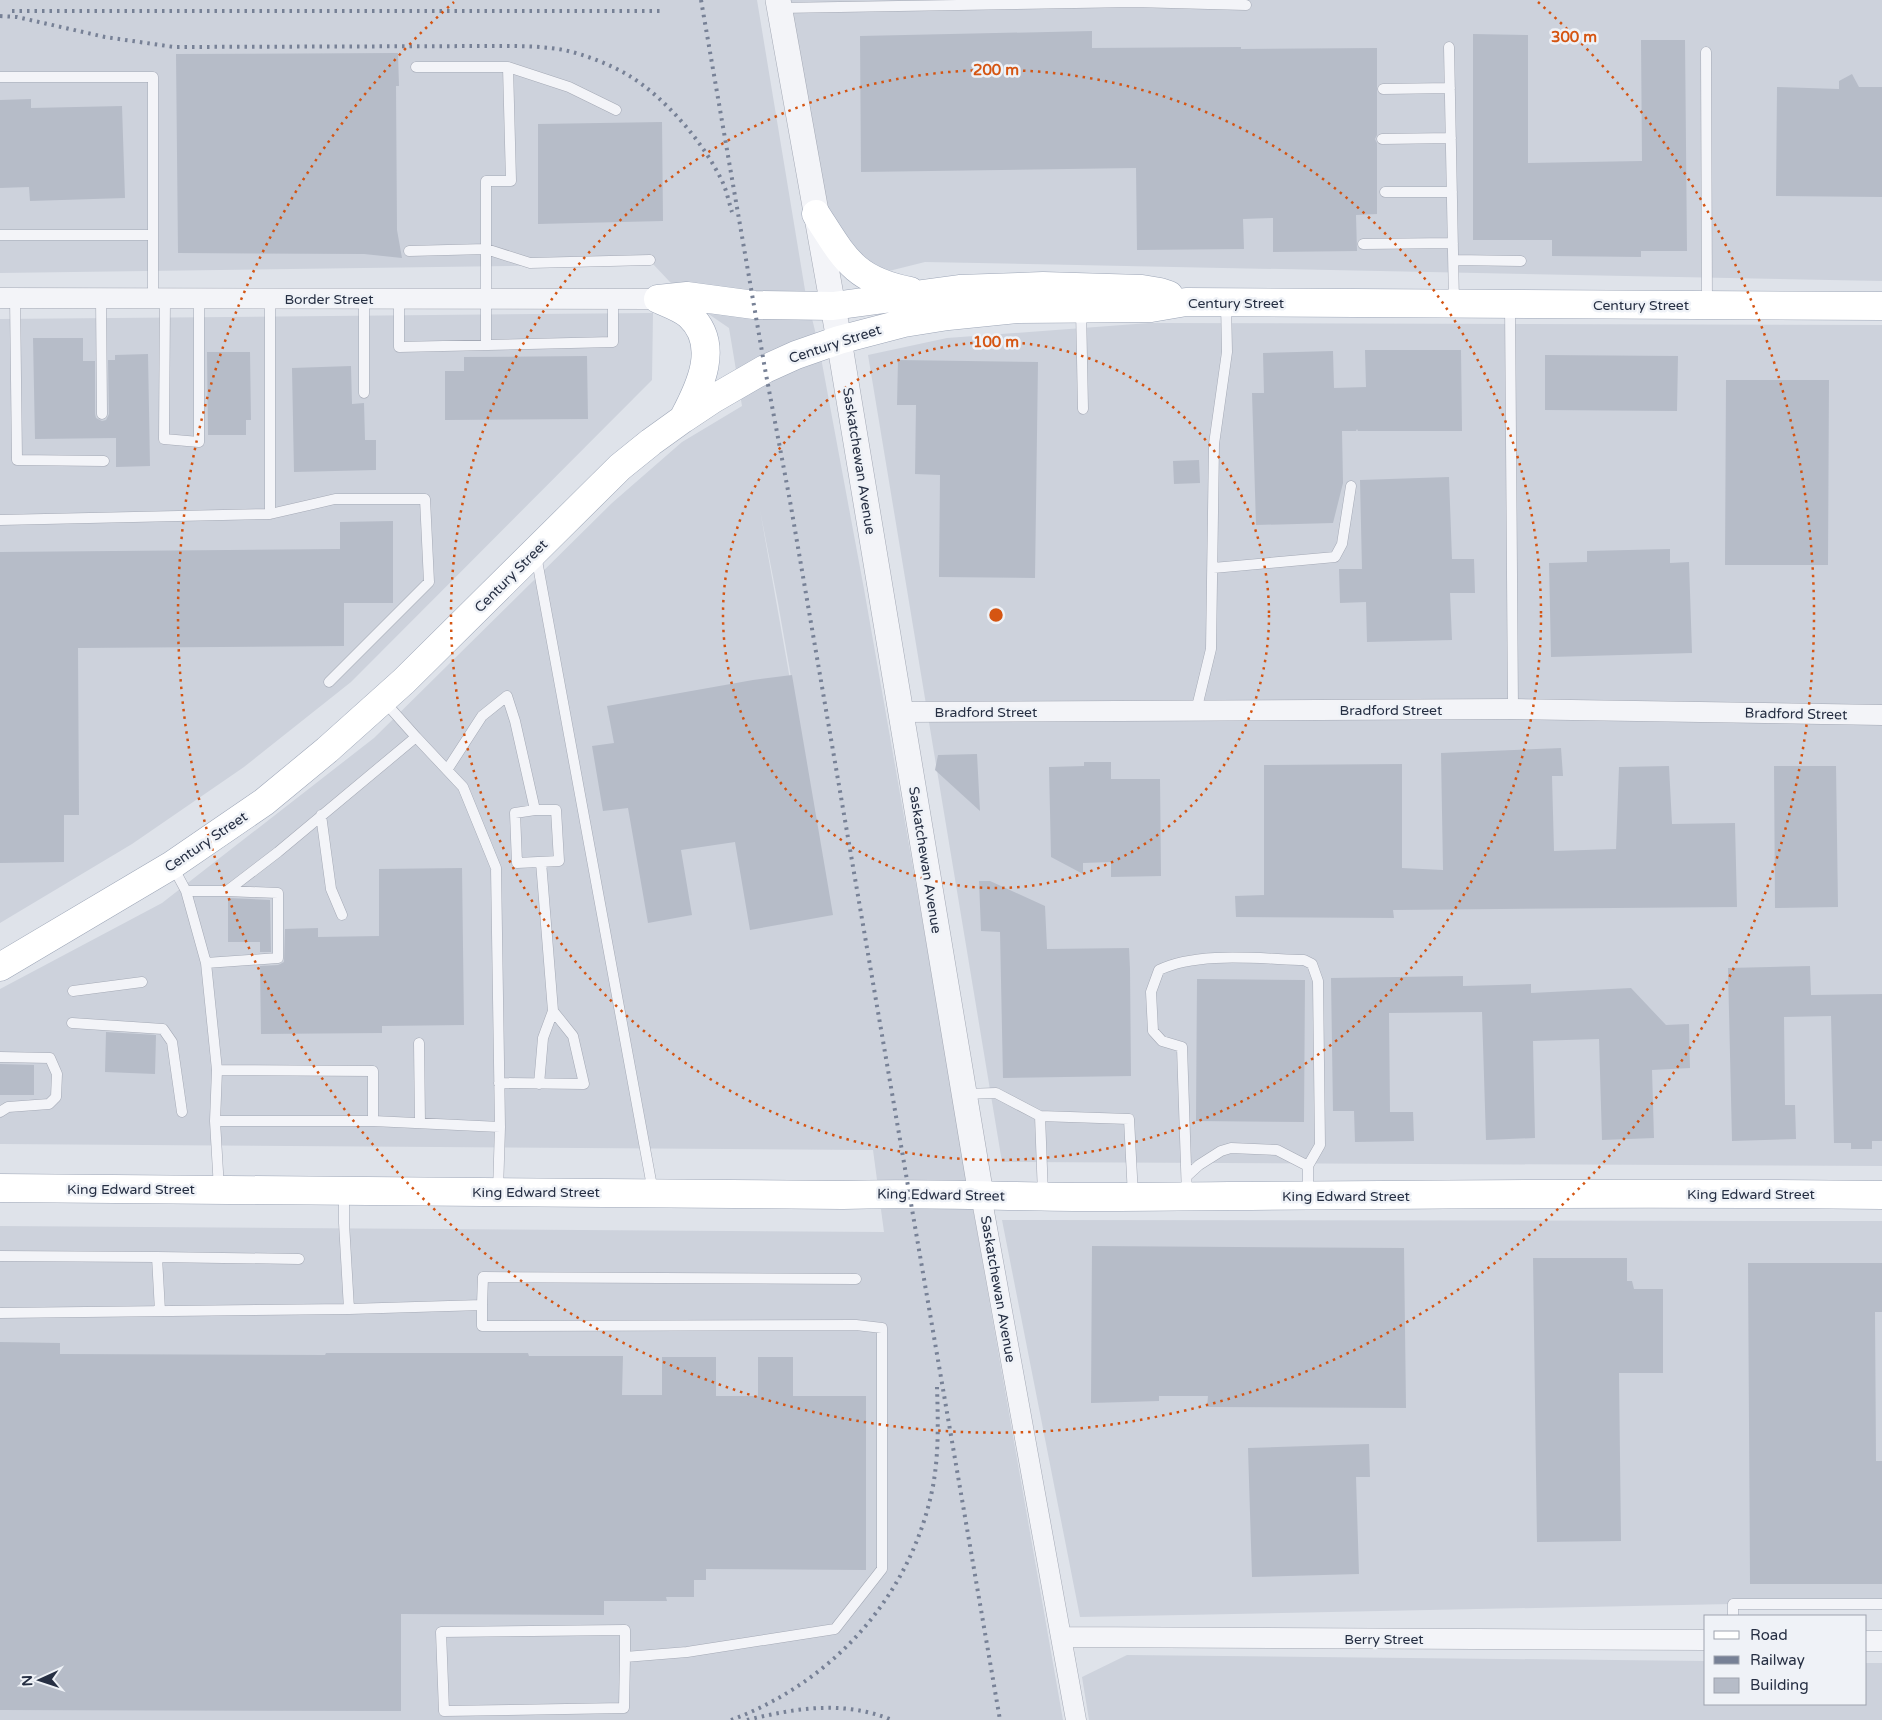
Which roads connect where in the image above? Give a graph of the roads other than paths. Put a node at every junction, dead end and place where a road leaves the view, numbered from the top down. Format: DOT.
graph roads {
  1 [pos="1134,1"];
  2 [pos="778,4"];
  3 [pos="1246,5"];
  4 [pos="1449,47"];
  5 [pos="1706,52"];
  6 [pos="416,67"];
  7 [pos="508,67"];
  8 [pos="0,77"];
  9 [pos="1450,88"];
  10 [pos="1383,89"];
  11 [pos="616,110"];
  12 [pos="1451,138"];
  13 [pos="1382,139"];
  14 [pos="1385,192"];
  15 [pos="1452,192"];
  16 [pos="816,214"];
  17 [pos="0,235"];
  18 [pos="153,235"];
  19 [pos="1363,244"];
  20 [pos="1453,244"];
  21 [pos="486,249"];
  22 [pos="409,251"];
  23 [pos="650,260"];
  24 [pos="1454,260"];
  25 [pos="1521,261"];
  26 [pos="924,294"];
  27 [pos="7,298"];
  28 [pos="100,298"];
  29 [pos="159,298"];
  30 [pos="199,298"];
  31 [pos="270,299"];
  32 [pos="364,299"];
  33 [pos="399,299"];
  34 [pos="487,299"];
  35 [pos="613,299"];
  36 [pos="658,299"];
  37 [pos="1186,302"];
  38 [pos="1226,302"];
  39 [pos="1454,304"];
  40 [pos="1510,304"];
  41 [pos="833,306"];
  42 [pos="1707,306"];
  43 [pos="1882,306"];
  44 [pos="1081,308"];
  45 [pos="839,340"];
  46 [pos="486,345"];
  47 [pos="364,393"];
  48 [pos="1082,409"];
  49 [pos="102,414"];
  50 [pos="683,418"];
  51 [pos="104,461"];
  52 [pos="1352,486"];
  53 [pos="270,514"];
  54 [pos="0,520"];
  55 [pos="536,552"];
  56 [pos="1213,568"];
  57 [pos="329,682"];
  58 [pos="383,700"];
  59 [pos="1513,709"];
  60 [pos="1196,711"];
  61 [pos="900,712"];
  62 [pos="1882,715"];
  63 [pos="416,737"];
  64 [pos="447,770"];
  65 [pos="535,810"];
  66 [pos="321,815"];
  67 [pos="541,862"];
  68 [pos="172,865"];
  69 [pos="186,891"];
  70 [pos="227,891"];
  71 [pos="342,915"];
  72 [pos="206,963"];
  73 [pos="0,967"];
  74 [pos="142,982"];
  75 [pos="73,991"];
  76 [pos="553,1011"];
  77 [pos="72,1023"];
  78 [pos="419,1043"];
  79 [pos="0,1057"];
  80 [pos="217,1070"];
  81 [pos="499,1083"];
  82 [pos="539,1084"];
  83 [pos="964,1094"];
  84 [pos="0,1112"];
  85 [pos="182,1112"];
  86 [pos="1040,1116"];
  87 [pos="215,1121"];
  88 [pos="373,1121"];
  89 [pos="420,1123"];
  90 [pos="500,1127"];
  91 [pos="1308,1166"];
  92 [pos="1187,1186"];
  93 [pos="0,1188"];
  94 [pos="219,1190"];
  95 [pos="344,1191"];
  96 [pos="498,1192"];
  97 [pos="653,1193"];
  98 [pos="981,1195"];
  99 [pos="1882,1195"];
  100 [pos="1043,1196"];
  101 [pos="1308,1196"];
  102 [pos="1133,1197"];
  103 [pos="0,1256"];
  104 [pos="157,1257"];
  105 [pos="299,1259"];
  106 [pos="856,1278"];
  107 [pos="482,1305"];
  108 [pos="349,1309"];
  109 [pos="0,1312"];
  110 [pos="160,1312"];
  111 [pos="1882,1604"];
  112 [pos="1733,1615"];
  113 [pos="1062,1638"];
  114 [pos="1704,1640"];
  115 [pos="1867,1641"];
  116 [pos="1882,1641"];
  117 [pos="625,1657"];
  118 [pos="1076,1720"];
  1 -- 2 [label="lane"];
  1 -- 3 [label="lane"];
  2 -- 16 [label="street, Saskatchewan Avenue"];
  4 -- 9 [label="lane"];
  5 -- 42 [label="lane"];
  6 -- 7 [label="lane"];
  7 -- 11 [label="lane"];
  7 -- 21 [label="lane"];
  8 -- 18 [label="lane"];
  9 -- 10 [label="lane"];
  9 -- 12 [label="lane"];
  12 -- 13 [label="lane"];
  12 -- 15 [label="lane"];
  14 -- 15 [label="lane"];
  15 -- 20 [label="lane"];
  16 -- 26 [label="main road"];
  16 -- 41 [label="street, Saskatchewan Avenue"];
  17 -- 18 [label="lane"];
  18 -- 29 [label="lane"];
  19 -- 20 [label="lane"];
  20 -- 24 [label="lane"];
  21 -- 22 [label="lane"];
  21 -- 23 [label="lane"];
  21 -- 34 [label="lane"];
  24 -- 25 [label="lane"];
  24 -- 39 [label="lane"];
  26 -- 37 [label="main road"];
  26 -- 41 [label="main road"];
  27 -- 28 [label="street, Border Street"];
  27 -- 51 [label="lane"];
  28 -- 29 [label="street, Border Street"];
  28 -- 49 [label="lane"];
  29 -- 30 [label="street, Border Street"];
  29 -- 30 [label="lane"];
  30 -- 31 [label="street, Border Street"];
  31 -- 32 [label="street, Border Street"];
  31 -- 53 [label="lane"];
  32 -- 33 [label="street, Border Street"];
  32 -- 47 [label="lane"];
  33 -- 34 [label="street, Border Street"];
  33 -- 46 [label="lane"];
  34 -- 35 [label="street, Border Street"];
  34 -- 46 [label="lane"];
  35 -- 36 [label="street, Border Street"];
  35 -- 46 [label="lane"];
  36 -- 41 [label="main road"];
  36 -- 50 [label="main road"];
  37 -- 38 [label="main road, Century Street"];
  37 -- 44 [label="main road, Century Street"];
  38 -- 39 [label="main road, Century Street"];
  38 -- 56 [label="lane"];
  39 -- 40 [label="main road, Century Street"];
  40 -- 42 [label="main road, Century Street"];
  40 -- 59 [label="lane"];
  41 -- 45 [label="street, Saskatchewan Avenue"];
  42 -- 43 [label="main road, Century Street"];
  44 -- 45 [label="main road, Century Street"];
  44 -- 48 [label="lane"];
  45 -- 50 [label="main road, Century Street"];
  45 -- 61 [label="street, Saskatchewan Avenue"];
  50 -- 55 [label="main road, Century Street"];
  52 -- 56 [label="lane"];
  53 -- 54 [label="lane"];
  53 -- 57 [label="lane"];
  55 -- 58 [label="main road, Century Street"];
  55 -- 97 [label="lane"];
  56 -- 60 [label="lane"];
  58 -- 63 [label="lane"];
  58 -- 68 [label="main road, Century Street"];
  59 -- 60 [label="street, Bradford Street"];
  59 -- 62 [label="street, Bradford Street"];
  60 -- 61 [label="street, Bradford Street"];
  61 -- 83 [label="street, Saskatchewan Avenue"];
  63 -- 64 [label="lane"];
  63 -- 66 [label="lane"];
  64 -- 65 [label="lane"];
  64 -- 81 [label="lane"];
  65 -- 67 [label="lane"];
  65 -- 67 [label="lane"];
  66 -- 70 [label="lane"];
  66 -- 71 [label="lane"];
  67 -- 76 [label="lane"];
  68 -- 69 [label="lane"];
  68 -- 73 [label="main road, Century Street"];
  69 -- 70 [label="lane"];
  69 -- 72 [label="lane"];
  70 -- 72 [label="lane"];
  72 -- 80 [label="lane"];
  74 -- 75 [label="lane"];
  76 -- 82 [label="lane"];
  76 -- 82 [label="lane"];
  77 -- 85 [label="lane"];
  78 -- 89 [label="lane"];
  79 -- 84 [label="lane"];
  80 -- 87 [label="lane"];
  80 -- 88 [label="lane"];
  81 -- 82 [label="lane"];
  81 -- 90 [label="lane"];
  83 -- 86 [label="lane"];
  83 -- 98 [label="street, Saskatchewan Avenue"];
  86 -- 100 [label="lane"];
  86 -- 102 [label="lane"];
  87 -- 88 [label="lane"];
  87 -- 94 [label="lane"];
  88 -- 89 [label="lane"];
  89 -- 90 [label="lane"];
  90 -- 96 [label="lane"];
  91 -- 92 [label="lane"];
  91 -- 92 [label="lane"];
  91 -- 101 [label="lane"];
  92 -- 101 [label="main road, King Edward Street"];
  92 -- 102 [label="main road, King Edward Street"];
  93 -- 94 [label="main road, King Edward Street"];
  94 -- 95 [label="main road, King Edward Street"];
  95 -- 96 [label="main road, King Edward Street"];
  95 -- 108 [label="lane"];
  96 -- 97 [label="main road, King Edward Street"];
  97 -- 98 [label="main road, King Edward Street"];
  98 -- 100 [label="main road, King Edward Street"];
  98 -- 113 [label="street, Saskatchewan Avenue"];
  99 -- 101 [label="main road, King Edward Street"];
  100 -- 102 [label="main road, King Edward Street"];
  103 -- 104 [label="lane"];
  104 -- 105 [label="lane"];
  104 -- 110 [label="lane"];
  106 -- 107 [label="lane"];
  107 -- 108 [label="lane"];
  107 -- 117 [label="lane"];
  108 -- 110 [label="lane"];
  109 -- 110 [label="lane"];
  111 -- 112 [label="lane"];
  113 -- 114 [label="street, Berry Street"];
  113 -- 118 [label="street, Saskatchewan Avenue"];
  115 -- 116 [label="street"];
  117 -- 117 [label="lane"];
}
